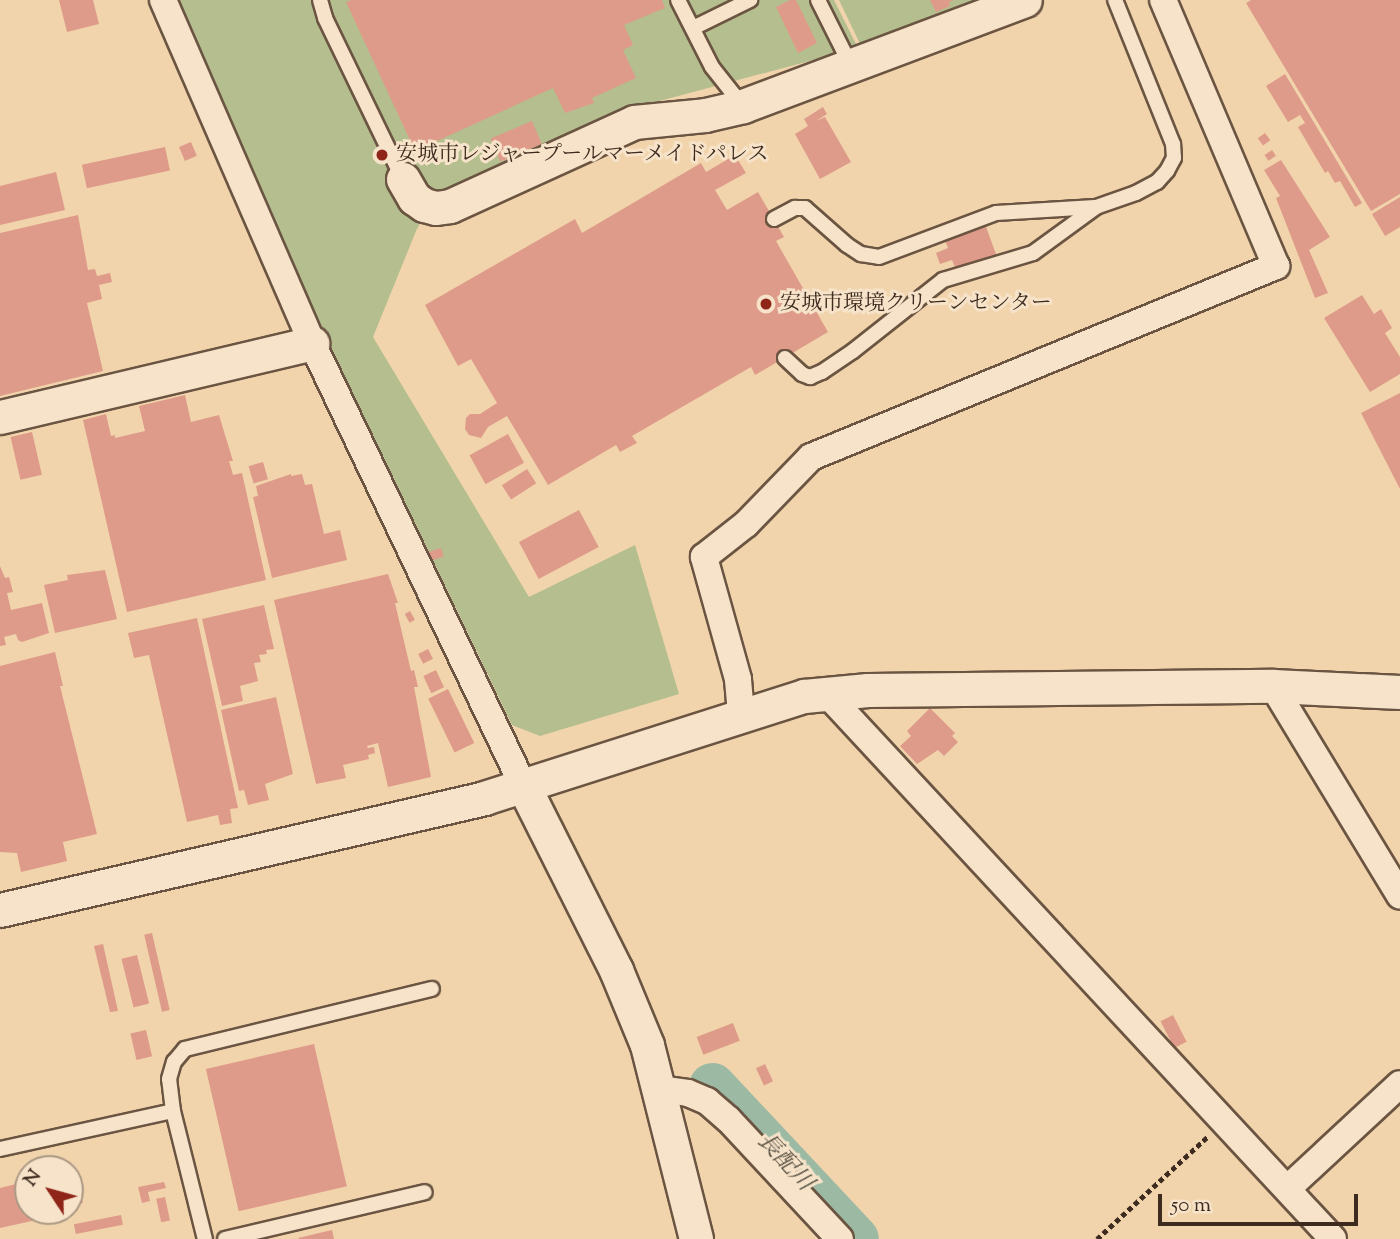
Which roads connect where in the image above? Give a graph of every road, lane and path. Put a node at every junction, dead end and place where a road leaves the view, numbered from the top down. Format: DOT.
graph roads {
  1 [pos="163,0"];
  2 [pos="320,0"];
  3 [pos="678,0"];
  4 [pos="750,0"];
  5 [pos="818,0"];
  6 [pos="1025,0"];
  7 [pos="1115,0"];
  8 [pos="1163,0"];
  9 [pos="693,29"];
  10 [pos="851,66"];
  11 [pos="743,106"];
  12 [pos="403,179"];
  13 [pos="1096,207"];
  14 [pos="774,219"];
  15 [pos="312,343"];
  16 [pos="785,358"];
  17 [pos="0,417"];
  18 [pos="1273,686"];
  19 [pos="1400,692"];
  20 [pos="826,693"];
  21 [pos="741,714"];
  22 [pos="524,787"];
  23 [pos="1400,896"];
  24 [pos="0,910"];
  25 [pos="432,989"];
  26 [pos="1400,1084"];
  27 [pos="660,1089"];
  28 [pos="173,1111"];
  29 [pos="1224,1121"];
  30 [pos="0,1149"];
  31 [pos="1287,1189"];
  32 [pos="425,1192"];
  33 [pos="205,1239"];
  34 [pos="225,1239"];
  35 [pos="696,1239"];
  36 [pos="840,1239"];
  37 [pos="1097,1239"];
  38 [pos="1333,1239"];
  1 -- 15 [label="street"];
  2 -- 12 [label="lane"];
  3 -- 9 [label="lane"];
  4 -- 9 [label="lane"];
  5 -- 10 [label="lane"];
  6 -- 10 [label="street"];
  7 -- 13 [label="lane"];
  8 -- 21 [label="street"];
  9 -- 11 [label="lane"];
  10 -- 11 [label="street"];
  11 -- 12 [label="street"];
  13 -- 14 [label="lane"];
  13 -- 16 [label="lane"];
  15 -- 17 [label="street"];
  15 -- 22 [label="street"];
  18 -- 19 [label="street"];
  18 -- 20 [label="street"];
  18 -- 23 [label="street"];
  20 -- 21 [label="street"];
  20 -- 29 [label="street"];
  21 -- 22 [label="street"];
  22 -- 24 [label="street"];
  22 -- 27 [label="street"];
  25 -- 28 [label="lane"];
  26 -- 31 [label="street"];
  27 -- 35 [label="street"];
  27 -- 36 [label="street"];
  28 -- 30 [label="lane"];
  28 -- 33 [label="lane"];
  29 -- 31 [label="street"];
  29 -- 37 [label="path"];
  31 -- 38 [label="street"];
  32 -- 34 [label="lane"];
}
